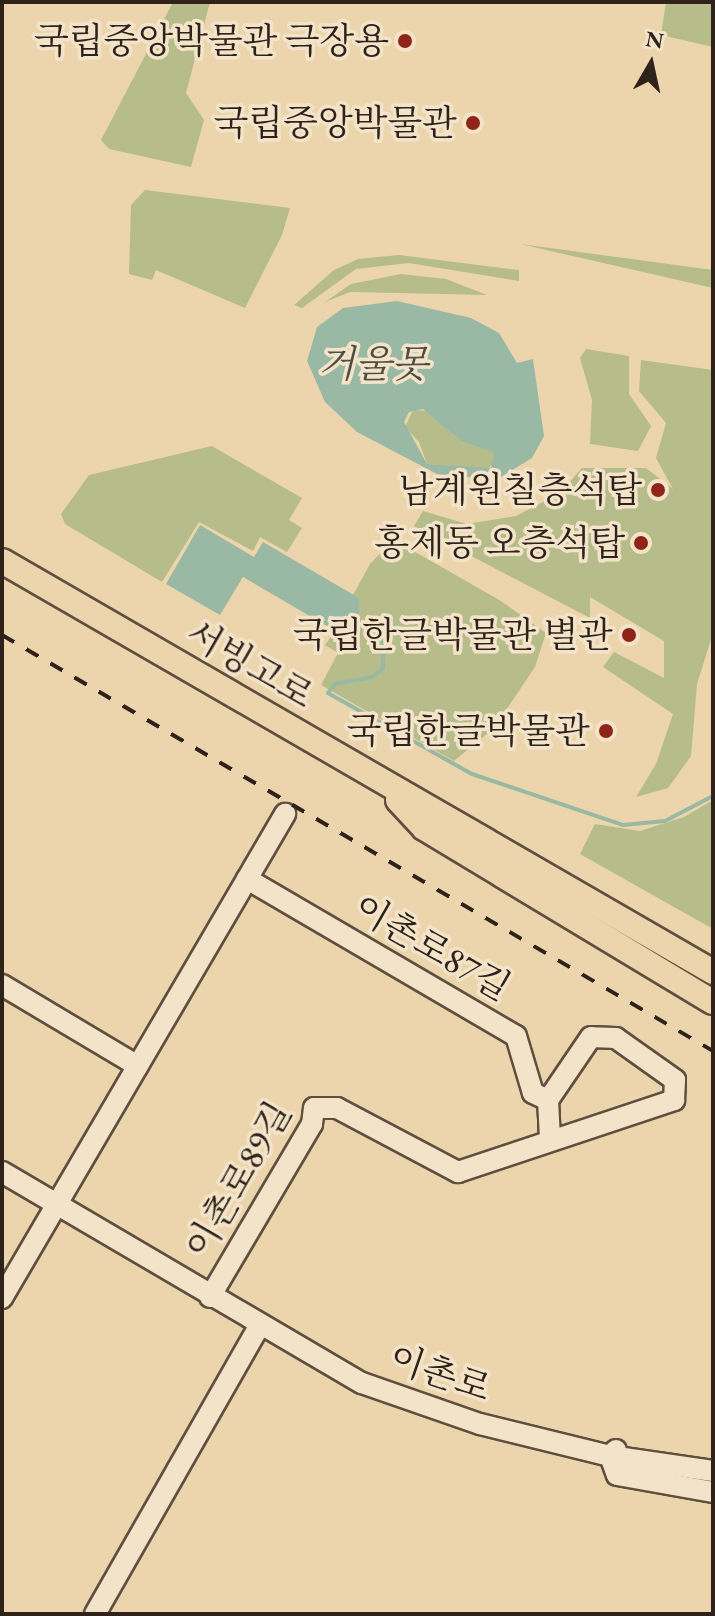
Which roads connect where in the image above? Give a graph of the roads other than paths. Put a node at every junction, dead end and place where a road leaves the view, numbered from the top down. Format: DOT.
graph roads {
  1 [pos="2,561"];
  2 [pos="377,778"];
  3 [pos="285,814"];
  4 [pos="247,879"];
  5 [pos="713,972"];
  6 [pos="2,985"];
  7 [pos="713,1002"];
  8 [pos="138,1066"];
  9 [pos="548,1100"];
  10 [pos="550,1138"];
  11 [pos="2,1172"];
  12 [pos="57,1205"];
  13 [pos="210,1297"];
  14 [pos="2,1298"];
  15 [pos="259,1326"];
  16 [pos="610,1456"];
  17 [pos="713,1459"];
  18 [pos="713,1471"];
  19 [pos="713,1492"];
  20 [pos="95,1614"];
  1 -- 2 [label="main road, 서빙고로"];
  2 -- 5 [label="main road, 서빙고로"];
  2 -- 7 [label="main road"];
  3 -- 4 [label="street"];
  4 -- 8 [label="street"];
  4 -- 9 [label="street, 이촌로87길"];
  6 -- 8 [label="street"];
  8 -- 12 [label="street"];
  9 -- 10 [label="street"];
  9 -- 10 [label="street, 이촌로89길"];
  10 -- 13 [label="street, 이촌로89길"];
  11 -- 12 [label="street, 이촌로"];
  12 -- 13 [label="street, 이촌로"];
  12 -- 14 [label="street"];
  13 -- 15 [label="street, 이촌로"];
  15 -- 16 [label="street, 이촌로"];
  15 -- 20 [label="street"];
  16 -- 17 [label="street, 이촌로"];
  16 -- 18 [label="street, 이촌로"];
  16 -- 19 [label="street, 이촌로"];
}
